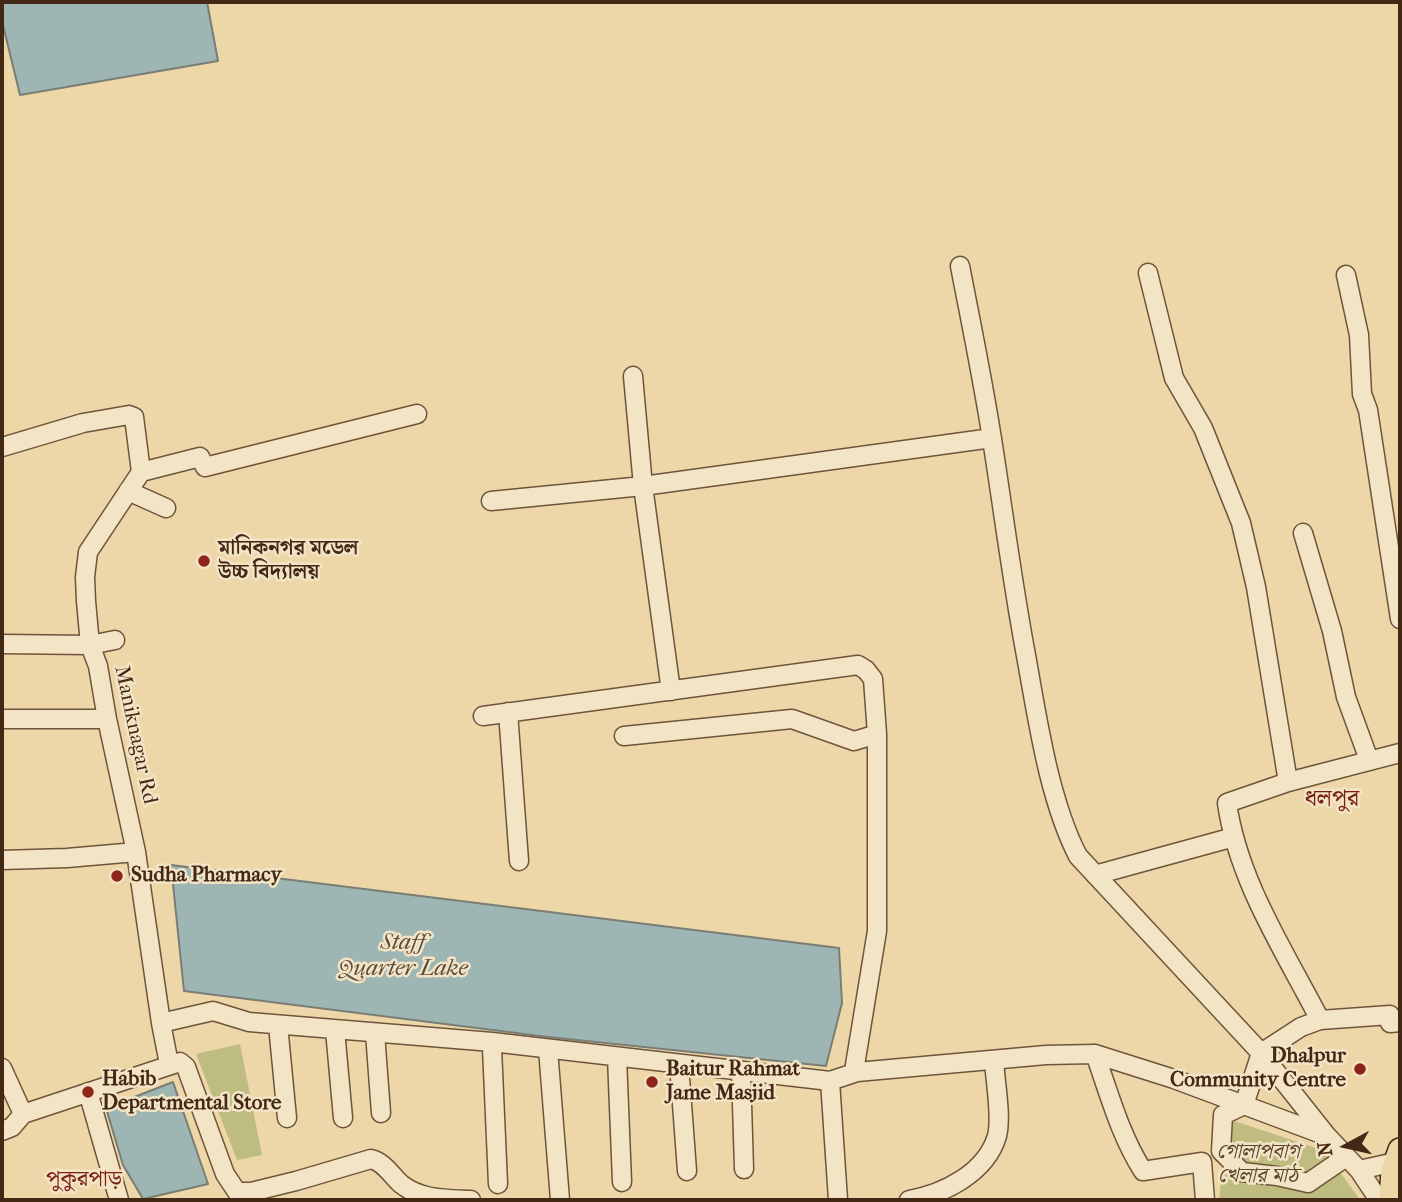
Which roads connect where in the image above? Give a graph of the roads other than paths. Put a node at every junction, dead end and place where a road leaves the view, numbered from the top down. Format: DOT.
graph roads {
  1 [pos="960,266"];
  2 [pos="1148,273"];
  3 [pos="1346,275"];
  4 [pos="633,376"];
  5 [pos="417,414"];
  6 [pos="992,438"];
  7 [pos="2,447"];
  8 [pos="141,472"];
  9 [pos="643,486"];
  10 [pos="128,491"];
  11 [pos="491,501"];
  12 [pos="166,508"];
  13 [pos="1303,533"];
  14 [pos="1400,619"];
  15 [pos="115,640"];
  16 [pos="2,644"];
  17 [pos="90,645"];
  18 [pos="671,691"];
  19 [pos="508,712"];
  20 [pos="483,716"];
  21 [pos="2,719"];
  22 [pos="107,719"];
  23 [pos="877,734"];
  24 [pos="624,736"];
  25 [pos="1400,753"];
  26 [pos="1369,760"];
  27 [pos="1288,782"];
  28 [pos="1234,837"];
  29 [pos="136,852"];
  30 [pos="2,860"];
  31 [pos="519,861"];
  32 [pos="1096,875"];
  33 [pos="1320,1020"];
  34 [pos="1400,1022"];
  35 [pos="161,1023"];
  36 [pos="278,1025"];
  37 [pos="335,1030"];
  38 [pos="375,1033"];
  39 [pos="492,1048"];
  40 [pos="548,1049"];
  41 [pos="1261,1053"];
  42 [pos="1095,1054"];
  43 [pos="617,1057"];
  44 [pos="994,1060"];
  45 [pos="169,1064"];
  46 [pos="679,1064"];
  47 [pos="2,1068"];
  48 [pos="741,1071"];
  49 [pos="857,1072"];
  50 [pos="830,1081"];
  51 [pos="88,1092"];
  52 [pos="1244,1105"];
  53 [pos="23,1114"];
  54 [pos="381,1114"];
  55 [pos="287,1118"];
  56 [pos="343,1118"];
  57 [pos="2,1131"];
  58 [pos="1327,1136"];
  59 [pos="1398,1157"];
  60 [pos="1353,1164"];
  61 [pos="744,1169"];
  62 [pos="687,1171"];
  63 [pos="622,1182"];
  64 [pos="498,1184"];
  65 [pos="119,1200"];
  66 [pos="471,1200"];
  67 [pos="560,1200"];
  68 [pos="838,1200"];
  69 [pos="912,1200"];
  70 [pos="1205,1200"];
  71 [pos="1380,1200"];
  72 [pos="1391,1200"];
  1 -- 6 [label="street"];
  2 -- 27 [label="street"];
  3 -- 14 [label="street"];
  4 -- 9 [label="street"];
  5 -- 8 [label="street"];
  6 -- 9 [label="street"];
  6 -- 32 [label="street"];
  7 -- 8 [label="street"];
  8 -- 10 [label="street, Maniknagar Rd"];
  9 -- 11 [label="street"];
  9 -- 18 [label="street"];
  10 -- 12 [label="street"];
  10 -- 17 [label="street, Maniknagar Rd"];
  13 -- 26 [label="street"];
  15 -- 17 [label="street"];
  16 -- 17 [label="street"];
  17 -- 22 [label="street, Maniknagar Rd"];
  18 -- 19 [label="street"];
  18 -- 23 [label="street"];
  19 -- 20 [label="street"];
  19 -- 31 [label="street"];
  21 -- 22 [label="street"];
  22 -- 29 [label="street, Maniknagar Rd"];
  23 -- 24 [label="street"];
  23 -- 49 [label="street"];
  25 -- 26 [label="street"];
  26 -- 27 [label="street"];
  27 -- 28 [label="street"];
  28 -- 32 [label="street"];
  28 -- 33 [label="street"];
  29 -- 30 [label="street"];
  29 -- 35 [label="street, Maniknagar Rd"];
  32 -- 41 [label="street"];
  33 -- 34 [label="street"];
  33 -- 41 [label="street"];
  35 -- 36 [label="street"];
  35 -- 45 [label="street, Maniknagar Rd"];
  36 -- 37 [label="street"];
  36 -- 55 [label="street"];
  37 -- 38 [label="street"];
  37 -- 56 [label="street"];
  38 -- 40 [label="street"];
  38 -- 54 [label="street"];
  39 -- 64 [label="street"];
  40 -- 43 [label="street"];
  40 -- 67 [label="street"];
  41 -- 52 [label="street"];
  41 -- 58 [label="street"];
  42 -- 44 [label="street"];
  42 -- 52 [label="street"];
  42 -- 70 [label="street"];
  43 -- 46 [label="street"];
  43 -- 63 [label="street"];
  44 -- 49 [label="street"];
  44 -- 69 [label="street"];
  45 -- 51 [label="street"];
  45 -- 66 [label="street"];
  46 -- 48 [label="street"];
  46 -- 62 [label="street"];
  47 -- 53 [label="street"];
  48 -- 50 [label="street"];
  48 -- 61 [label="street"];
  49 -- 50 [label="street"];
  50 -- 68 [label="street"];
  51 -- 53 [label="street"];
  51 -- 65 [label="street"];
  52 -- 58 [label="street"];
  52 -- 60 [label="street"];
  53 -- 57 [label="street"];
  58 -- 60 [label="street"];
  59 -- 60 [label="street"];
  59 -- 72 [label="main road"];
  60 -- 71 [label="street"];
}
